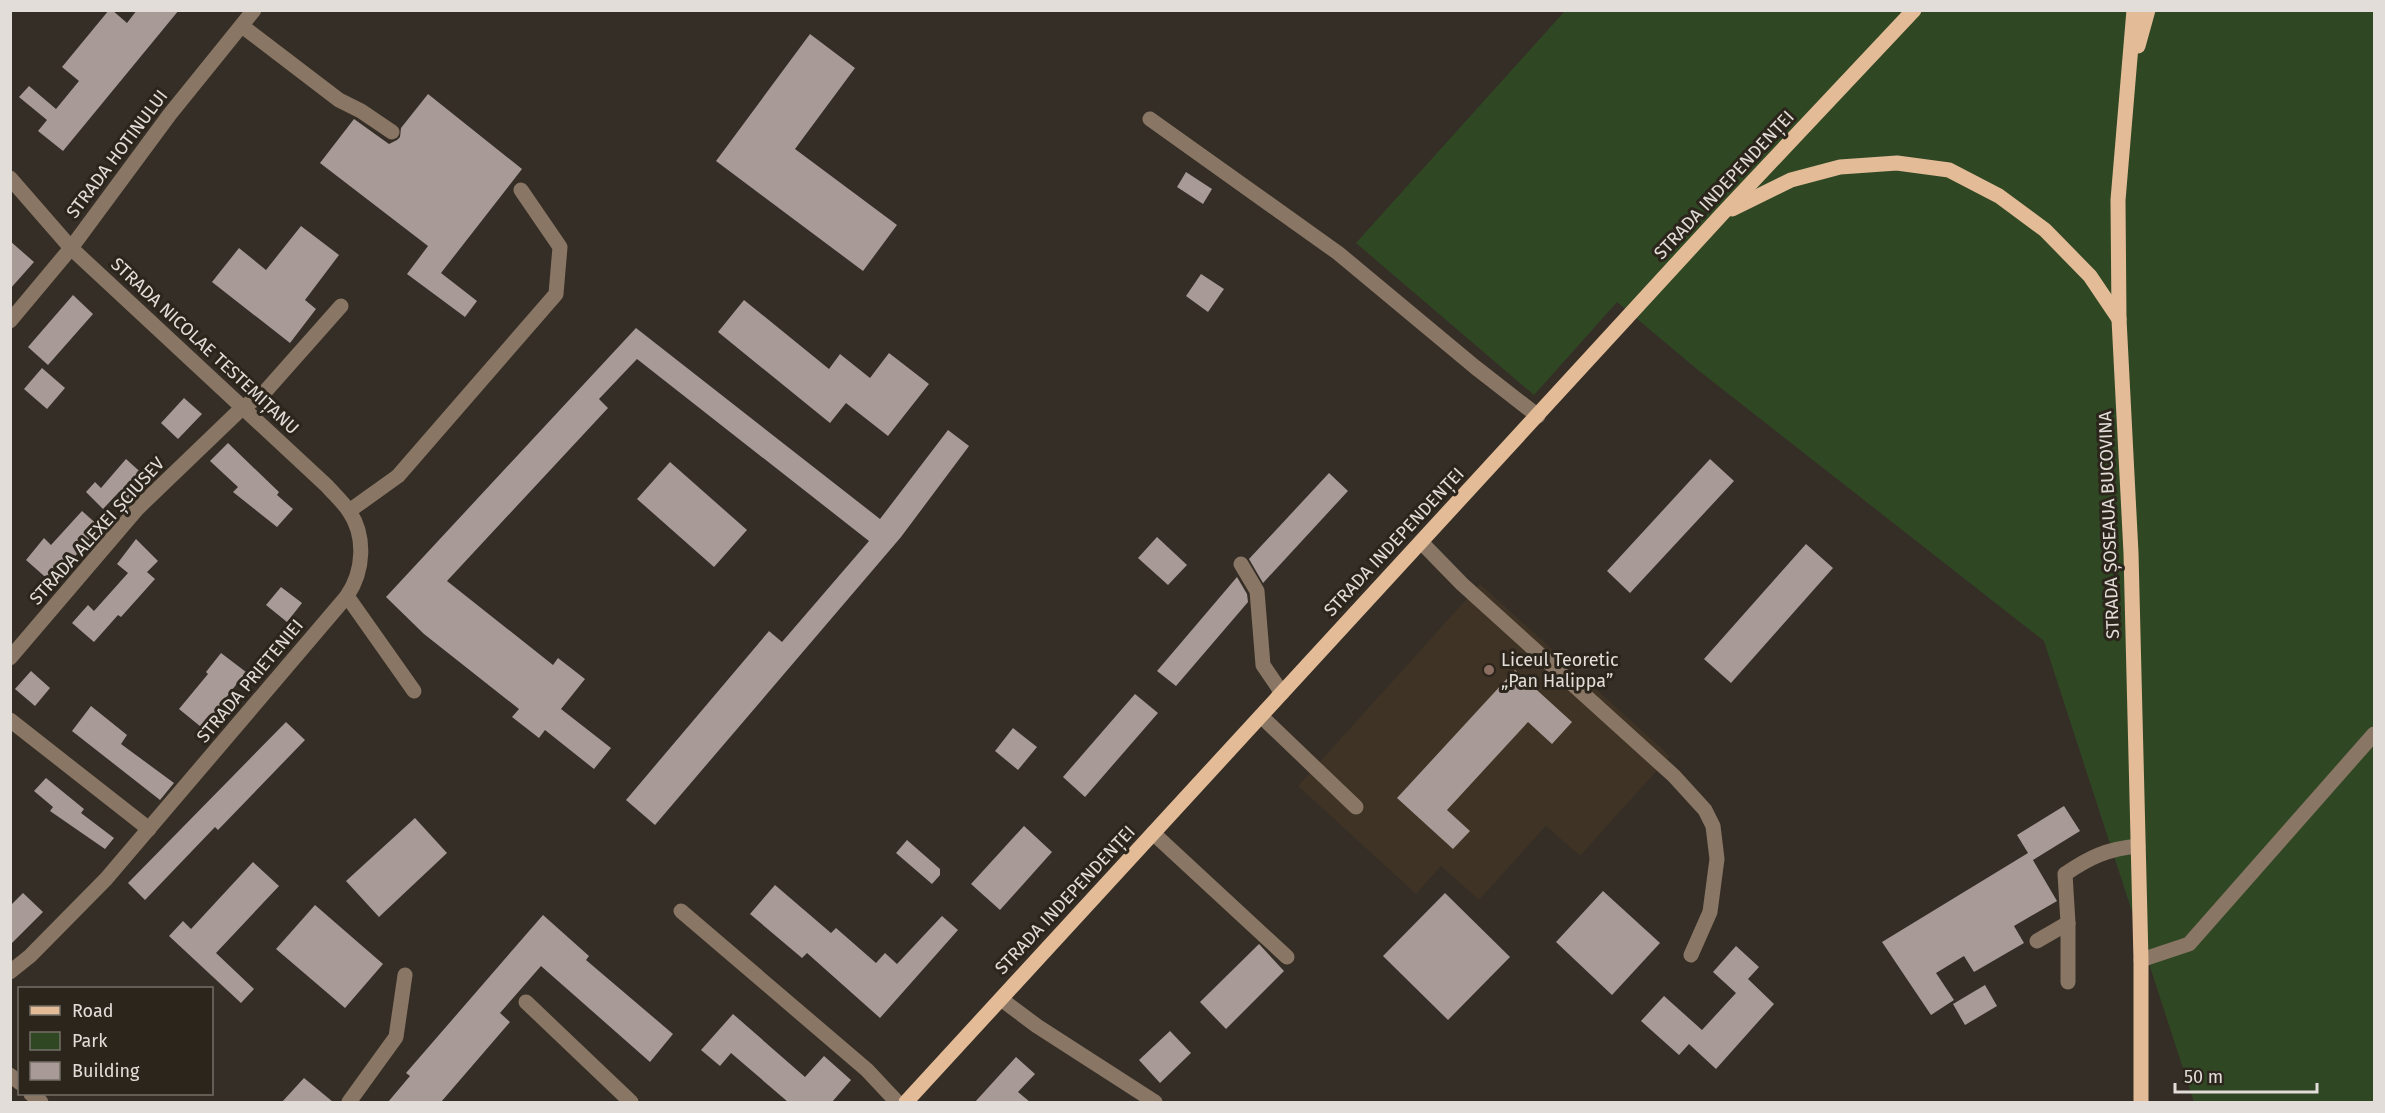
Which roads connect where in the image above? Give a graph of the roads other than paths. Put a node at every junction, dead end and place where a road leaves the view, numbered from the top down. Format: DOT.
graph roads {
  1 [pos="254,10"];
  2 [pos="1914,10"];
  3 [pos="2134,10"];
  4 [pos="2148,10"];
  5 [pos="242,26"];
  6 [pos="2127,90"];
  7 [pos="1150,119"];
  8 [pos="392,132"];
  9 [pos="10,178"];
  10 [pos="521,190"];
  11 [pos="1724,213"];
  12 [pos="71,248"];
  13 [pos="341,306"];
  14 [pos="2119,319"];
  15 [pos="10,321"];
  16 [pos="242,408"];
  17 [pos="1538,416"];
  18 [pos="349,511"];
  19 [pos="1421,542"];
  20 [pos="362,548"];
  21 [pos="1241,564"];
  22 [pos="347,596"];
  23 [pos="10,658"];
  24 [pos="414,690"];
  25 [pos="1282,693"];
  26 [pos="1261,716"];
  27 [pos="10,720"];
  28 [pos="2374,734"];
  29 [pos="1356,807"];
  30 [pos="150,829"];
  31 [pos="1153,833"];
  32 [pos="2138,846"];
  33 [pos="681,911"];
  34 [pos="2068,923"];
  35 [pos="2037,941"];
  36 [pos="1691,955"];
  37 [pos="1287,957"];
  38 [pos="2141,960"];
  39 [pos="10,972"];
  40 [pos="405,975"];
  41 [pos="2068,982"];
  42 [pos="1001,999"];
  43 [pos="525,1002"];
  44 [pos="353,1098"];
  45 [pos="630,1102"];
  46 [pos="897,1102"];
  47 [pos="906,1102"];
  48 [pos="1155,1102"];
  49 [pos="2142,1102"];
  1 -- 5 [label="street, STRADA HOTINULUI"];
  2 -- 11 [label="main road, STRADA INDEPENDENȚEI"];
  3 -- 6 [label="main road, STRADA ȘOSEAUA BUCOVINA"];
  4 -- 6 [label="main road, STRADA ȘOSEAUA BUCOVINA"];
  5 -- 8 [label="street"];
  5 -- 12 [label="street, STRADA HOTINULUI"];
  6 -- 14 [label="main road, STRADA ȘOSEAUA BUCOVINA"];
  7 -- 17 [label="street"];
  9 -- 12 [label="street, STRADA NICOLAE TESTEMIȚANU"];
  10 -- 18 [label="street"];
  11 -- 14 [label="main road"];
  11 -- 17 [label="main road, STRADA INDEPENDENȚEI"];
  12 -- 15 [label="street, STRADA HOTINULUI"];
  12 -- 16 [label="street, STRADA NICOLAE TESTEMIȚANU"];
  13 -- 16 [label="street, STRADA ALEXEI ȘCIUSEV"];
  14 -- 32 [label="main road, STRADA ȘOSEAUA BUCOVINA"];
  16 -- 18 [label="street, STRADA NICOLAE TESTEMIȚANU"];
  16 -- 23 [label="street, STRADA ALEXEI ȘCIUSEV"];
  17 -- 19 [label="main road, STRADA INDEPENDENȚEI"];
  18 -- 20 [label="street, STRADA NICOLAE TESTEMIȚANU"];
  19 -- 25 [label="main road, STRADA INDEPENDENȚEI"];
  19 -- 36 [label="street"];
  20 -- 22 [label="street, STRADA PRIETENIEI"];
  21 -- 25 [label="street"];
  22 -- 24 [label="street"];
  22 -- 30 [label="street, STRADA PRIETENIEI"];
  25 -- 26 [label="main road, STRADA INDEPENDENȚEI"];
  26 -- 29 [label="street"];
  26 -- 31 [label="main road, STRADA INDEPENDENȚEI"];
  27 -- 30 [label="street"];
  28 -- 38 [label="street"];
  30 -- 39 [label="street, STRADA PRIETENIEI"];
  31 -- 37 [label="street"];
  31 -- 42 [label="main road, STRADA INDEPENDENȚEI"];
  32 -- 34 [label="street"];
  32 -- 38 [label="main road, STRADA ȘOSEAUA BUCOVINA"];
  33 -- 46 [label="street"];
  34 -- 35 [label="street"];
  34 -- 41 [label="street"];
  38 -- 49 [label="main road, STRADA ȘOSEAUA BUCOVINA"];
  40 -- 44 [label="street"];
  42 -- 47 [label="main road, STRADA INDEPENDENȚEI"];
  42 -- 48 [label="street"];
  43 -- 45 [label="street"];
}
